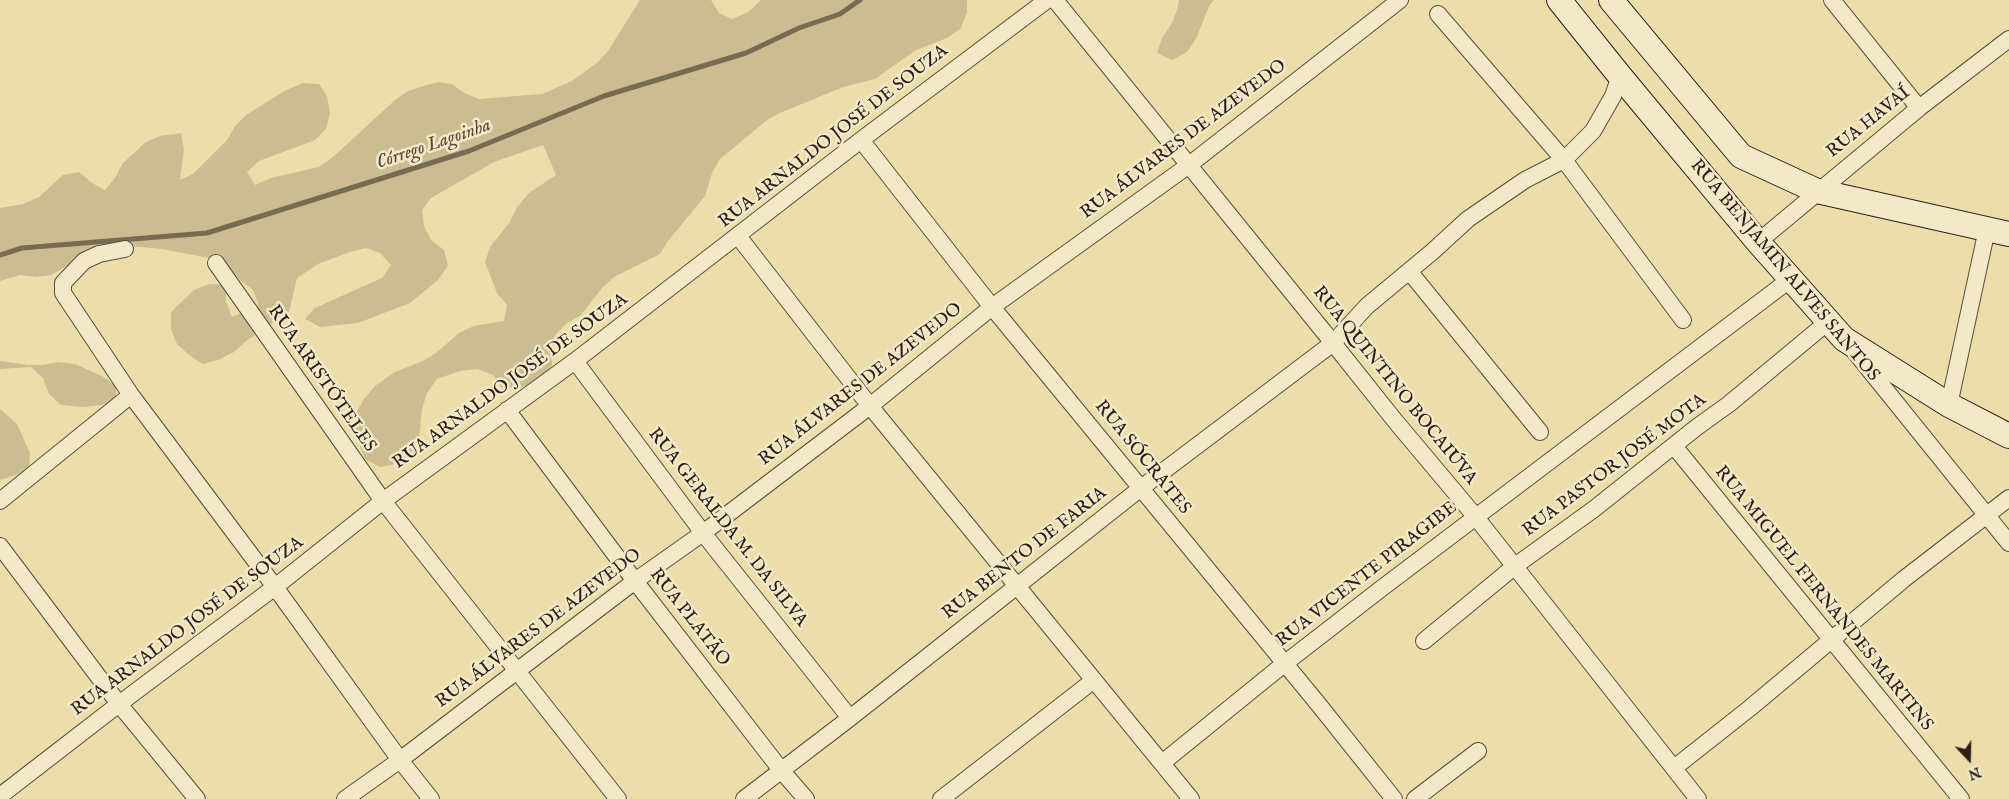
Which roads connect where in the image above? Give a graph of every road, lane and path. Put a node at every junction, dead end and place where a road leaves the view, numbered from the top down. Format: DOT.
graph roads {
  1 [pos="1047,0"];
  2 [pos="1055,0"];
  3 [pos="1400,0"];
  4 [pos="1559,0"];
  5 [pos="1611,0"];
  6 [pos="1832,0"];
  7 [pos="1438,14"];
  8 [pos="2009,39"];
  9 [pos="1620,76"];
  10 [pos="1920,108"];
  11 [pos="861,140"];
  12 [pos="1564,160"];
  13 [pos="1189,165"];
  14 [pos="1817,191"];
  15 [pos="1998,232"];
  16 [pos="738,236"];
  17 [pos="1758,242"];
  18 [pos="125,249"];
  19 [pos="216,263"];
  20 [pos="1409,271"];
  21 [pos="1792,278"];
  22 [pos="992,307"];
  23 [pos="1683,320"];
  24 [pos="1828,320"];
  25 [pos="1844,338"];
  26 [pos="1333,343"];
  27 [pos="576,361"];
  28 [pos="132,395"];
  29 [pos="1949,405"];
  30 [pos="870,406"];
  31 [pos="507,410"];
  32 [pos="1540,432"];
  33 [pos="2009,436"];
  34 [pos="1674,446"];
  35 [pos="1141,488"];
  36 [pos="2009,498"];
  37 [pos="0,501"];
  38 [pos="383,501"];
  39 [pos="1475,516"];
  40 [pos="1986,516"];
  41 [pos="703,533"];
  42 [pos="2009,543"];
  43 [pos="0,546"];
  44 [pos="1515,566"];
  45 [pos="635,581"];
  46 [pos="1016,587"];
  47 [pos="275,588"];
  48 [pos="1830,639"];
  49 [pos="1424,641"];
  50 [pos="1284,664"];
  51 [pos="516,670"];
  52 [pos="1094,680"];
  53 [pos="119,704"];
  54 [pos="850,718"];
  55 [pos="1478,751"];
  56 [pos="400,760"];
  57 [pos="1162,763"];
  58 [pos="1674,768"];
  59 [pos="781,770"];
  60 [pos="0,796"];
  61 [pos="197,799"];
  62 [pos="345,799"];
  63 [pos="431,799"];
  64 [pos="618,799"];
  65 [pos="744,799"];
  66 [pos="806,799"];
  67 [pos="941,799"];
  68 [pos="1191,799"];
  69 [pos="1394,799"];
  70 [pos="1415,799"];
  71 [pos="1698,799"];
  72 [pos="1961,799"];
  1 -- 11 [label="street, RUA ARNALDO JOSÉ DE SOUZA"];
  2 -- 13 [label="street, RUA QUINTINO BOCAIÚVA"];
  3 -- 13 [label="street, RUA ÁLVARES DE AZEVEDO"];
  4 -- 9 [label="main road, RUA BENJAMIN ALVES SANTOS"];
  5 -- 14 [label="main road"];
  6 -- 10 [label="street"];
  7 -- 12 [label="street"];
  8 -- 10 [label="street, RUA HAVAÍ"];
  9 -- 12 [label="street, RUA BENTO DE FARIA"];
  9 -- 17 [label="main road, RUA BENJAMIN ALVES SANTOS"];
  10 -- 14 [label="street, RUA HAVAÍ"];
  11 -- 16 [label="street, RUA ARNALDO JOSÉ DE SOUZA"];
  11 -- 22 [label="street, RUA SÓCRATES"];
  12 -- 20 [label="street, RUA BENTO DE FARIA"];
  12 -- 23 [label="street"];
  13 -- 22 [label="street, RUA ÁLVARES DE AZEVEDO"];
  13 -- 26 [label="street, RUA QUINTINO BOCAIÚVA"];
  14 -- 15 [label="main road"];
  14 -- 17 [label="street, RUA HAVAÍ"];
  15 -- 29 [label="street"];
  16 -- 27 [label="street, RUA ARNALDO JOSÉ DE SOUZA"];
  16 -- 30 [label="street"];
  17 -- 21 [label="main road, RUA BENJAMIN ALVES SANTOS"];
  18 -- 28 [label="street"];
  19 -- 38 [label="street, RUA ARISTÓTELES"];
  20 -- 26 [label="street, RUA BENTO DE FARIA"];
  20 -- 32 [label="street"];
  21 -- 24 [label="main road, RUA BENJAMIN ALVES SANTOS"];
  21 -- 39 [label="street, RUA VICENTE PIRAGIBE"];
  22 -- 30 [label="street, RUA ÁLVARES DE AZEVEDO"];
  22 -- 35 [label="street, RUA SÓCRATES"];
  24 -- 25 [label="main road, RUA BENJAMIN ALVES SANTOS"];
  24 -- 34 [label="street, RUA PASTOR JOSÉ MOTA"];
  25 -- 29 [label="main road"];
  25 -- 40 [label="street, RUA BENJAMIN ALVES SANTOS"];
  26 -- 35 [label="street, RUA BENTO DE FARIA"];
  26 -- 39 [label="street, RUA QUINTINO BOCAIÚVA"];
  27 -- 31 [label="street, RUA ARNALDO JOSÉ DE SOUZA"];
  27 -- 41 [label="street, RUA GERALDA M. DA SILVA"];
  28 -- 37 [label="street"];
  28 -- 47 [label="street"];
  29 -- 33 [label="main road"];
  30 -- 41 [label="street, RUA ÁLVARES DE AZEVEDO"];
  30 -- 46 [label="street"];
  31 -- 38 [label="street, RUA ARNALDO JOSÉ DE SOUZA"];
  31 -- 45 [label="street, RUA PLATÃO"];
  34 -- 44 [label="street, RUA PASTOR JOSÉ MOTA"];
  34 -- 48 [label="street, RUA MIGUEL FERNANDES MARTINS"];
  35 -- 46 [label="street, RUA BENTO DE FARIA"];
  35 -- 50 [label="street, RUA SÓCRATES"];
  36 -- 40 [label="street"];
  38 -- 47 [label="street, RUA ARNALDO JOSÉ DE SOUZA"];
  38 -- 51 [label="street, RUA ARISTÓTELES"];
  39 -- 44 [label="street, RUA QUINTINO BOCAIÚVA"];
  39 -- 50 [label="street, RUA VICENTE PIRAGIBE"];
  40 -- 42 [label="street, RUA BENJAMIN ALVES SANTOS"];
  40 -- 48 [label="street"];
  41 -- 45 [label="street, RUA ÁLVARES DE AZEVEDO"];
  41 -- 54 [label="street, RUA GERALDA M. DA SILVA"];
  43 -- 53 [label="street"];
  44 -- 49 [label="street, RUA PASTOR JOSÉ MOTA"];
  44 -- 58 [label="street, RUA QUINTINO BOCAIÚVA"];
  45 -- 51 [label="street, RUA ÁLVARES DE AZEVEDO"];
  45 -- 59 [label="street, RUA PLATÃO"];
  46 -- 52 [label="street"];
  46 -- 54 [label="street, RUA BENTO DE FARIA"];
  47 -- 53 [label="street, RUA ARNALDO JOSÉ DE SOUZA"];
  47 -- 56 [label="street"];
  48 -- 58 [label="street"];
  48 -- 72 [label="street, RUA MIGUEL FERNANDES MARTINS"];
  50 -- 57 [label="street, RUA VICENTE PIRAGIBE"];
  50 -- 69 [label="street, RUA SÓCRATES"];
  51 -- 56 [label="street, RUA ÁLVARES DE AZEVEDO"];
  51 -- 64 [label="street, RUA ARISTÓTELES"];
  52 -- 57 [label="street"];
  52 -- 67 [label="street"];
  53 -- 60 [label="street, RUA ARNALDO JOSÉ DE SOUZA"];
  53 -- 61 [label="street"];
  54 -- 59 [label="street, RUA BENTO DE FARIA"];
  55 -- 70 [label="street"];
  56 -- 62 [label="street, RUA ÁLVARES DE AZEVEDO"];
  56 -- 63 [label="street"];
  57 -- 68 [label="street"];
  58 -- 71 [label="street, RUA QUINTINO BOCAIÚVA"];
  59 -- 65 [label="street, RUA BENTO DE FARIA"];
  59 -- 66 [label="street, RUA PLATÃO"];
}
